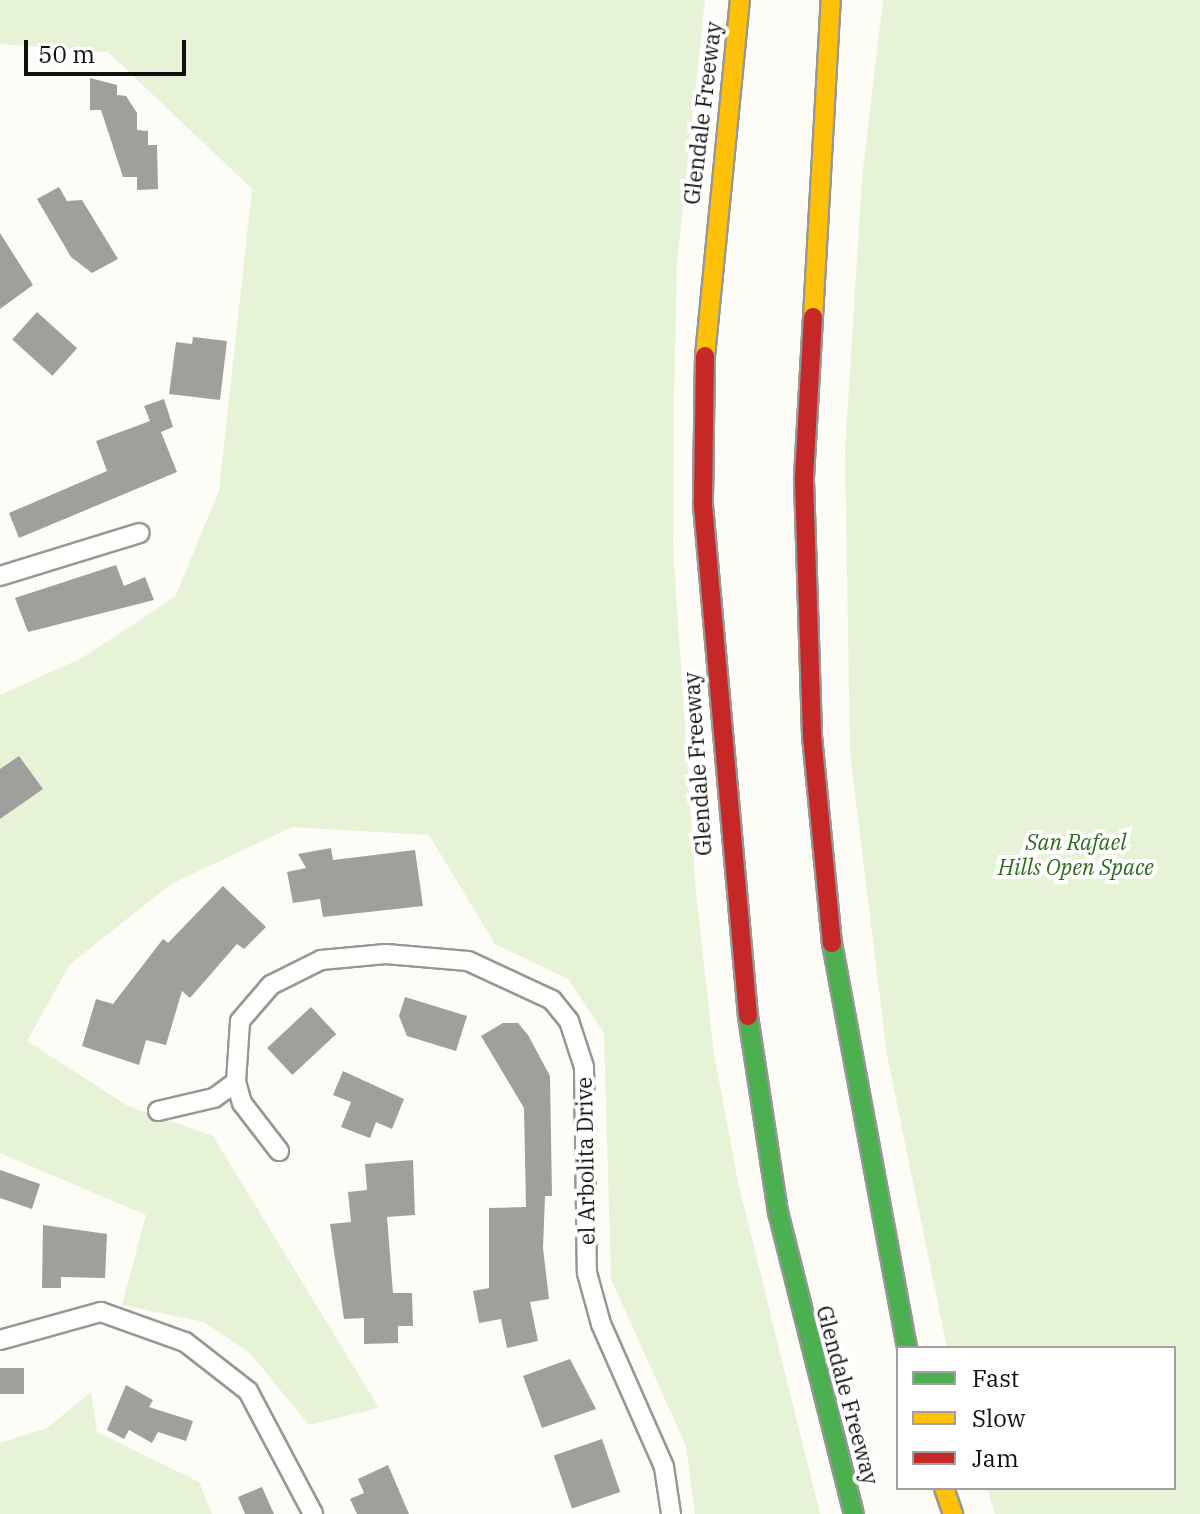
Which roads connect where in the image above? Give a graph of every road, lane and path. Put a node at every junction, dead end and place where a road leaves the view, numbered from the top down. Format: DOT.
graph roads {
  1 [pos="740,0"];
  2 [pos="831,0"];
  3 [pos="140,533"];
  4 [pos="0,576"];
  5 [pos="236,1082"];
  6 [pos="158,1111"];
  7 [pos="279,1151"];
  8 [pos="0,1340"];
  9 [pos="907,1346"];
  10 [pos="945,1490"];
  11 [pos="313,1514"];
  12 [pos="671,1514"];
  13 [pos="854,1514"];
  14 [pos="953,1514"];
  1 -- 13 [label="highway, Glendale Freeway"];
  2 -- 9 [label="highway"];
  3 -- 4 [label="street"];
  5 -- 6 [label="street"];
  5 -- 7 [label="street, el Arbolita Drive"];
  5 -- 12 [label="street, el Arbolita Drive"];
  8 -- 11 [label="street"];
  10 -- 14 [label="highway"];
}
